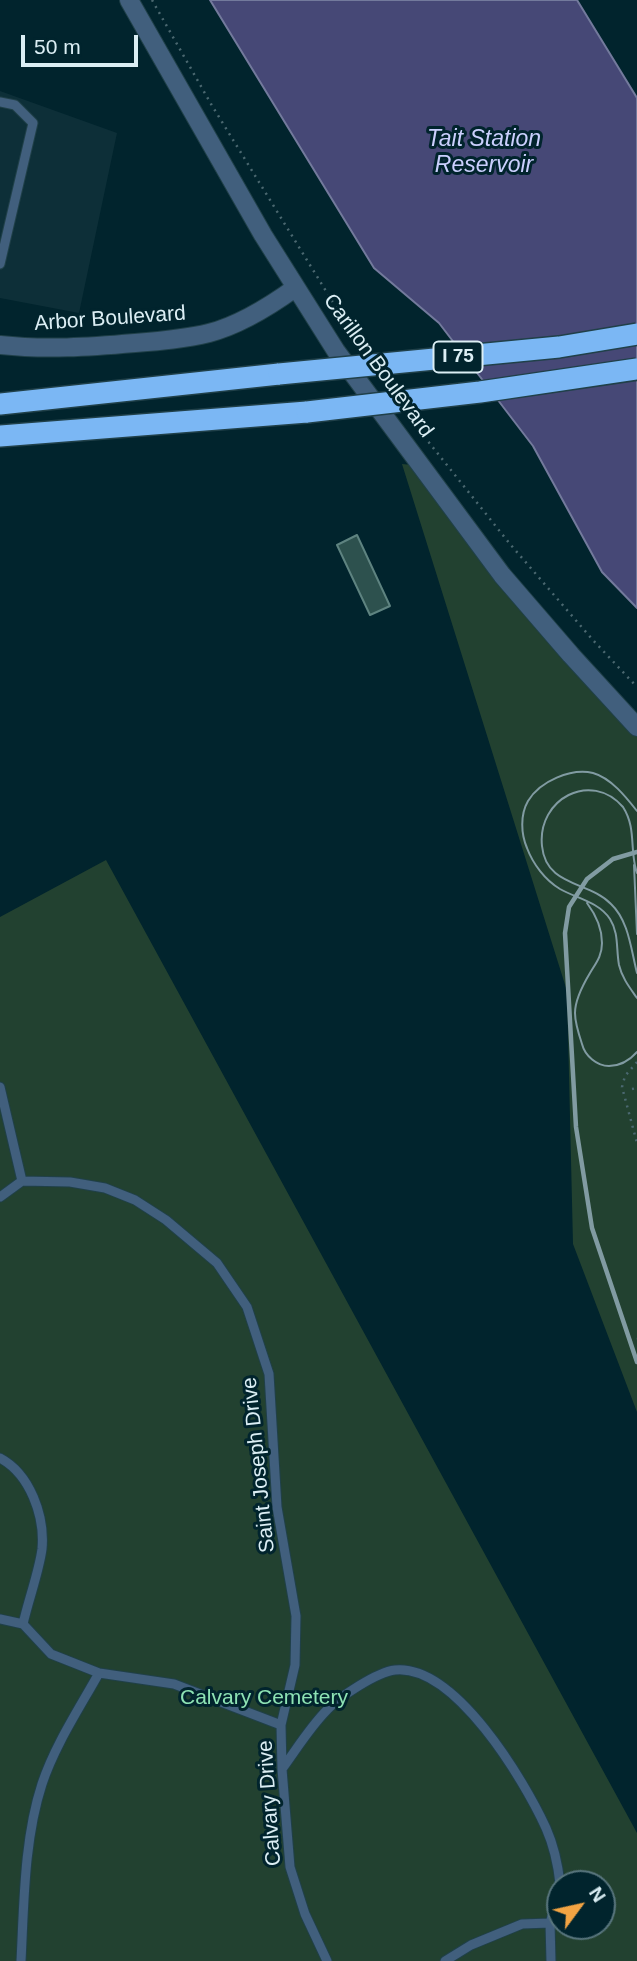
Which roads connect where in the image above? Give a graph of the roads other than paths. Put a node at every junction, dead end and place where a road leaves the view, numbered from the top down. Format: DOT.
graph roads {
  1 [pos="129,0"];
  2 [pos="0,102"];
  3 [pos="0,264"];
  4 [pos="295,288"];
  5 [pos="637,334"];
  6 [pos="0,345"];
  7 [pos="637,369"];
  8 [pos="0,404"];
  9 [pos="0,436"];
  10 [pos="637,727"];
  11 [pos="0,1087"];
  12 [pos="22,1181"];
  13 [pos="0,1197"];
  14 [pos="0,1458"];
  15 [pos="0,1619"];
  16 [pos="23,1624"];
  17 [pos="99,1673"];
  18 [pos="281,1725"];
  19 [pos="282,1769"];
  20 [pos="559,1870"];
  21 [pos="546,1923"];
  22 [pos="550,1940"];
  23 [pos="21,1961"];
  24 [pos="327,1961"];
  25 [pos="445,1961"];
  26 [pos="551,1961"];
  1 -- 4 [label="street, Carillon Boulevard"];
  2 -- 3 [label="lane"];
  4 -- 6 [label="street, Arbor Boulevard"];
  4 -- 10 [label="street, Carillon Boulevard"];
  5 -- 8 [label="highway, I 75, bridge"];
  7 -- 9 [label="highway, I 75, bridge"];
  11 -- 12 [label="lane"];
  12 -- 13 [label="lane"];
  12 -- 18 [label="lane, Saint Joseph Drive"];
  14 -- 16 [label="lane"];
  15 -- 16 [label="lane"];
  16 -- 17 [label="lane, Calvary Drive"];
  17 -- 18 [label="lane, Calvary Drive"];
  17 -- 23 [label="lane"];
  18 -- 19 [label="lane, Calvary Drive"];
  19 -- 20 [label="lane"];
  19 -- 24 [label="lane, Calvary Drive"];
  21 -- 25 [label="lane"];
  22 -- 26 [label="lane"];
}
